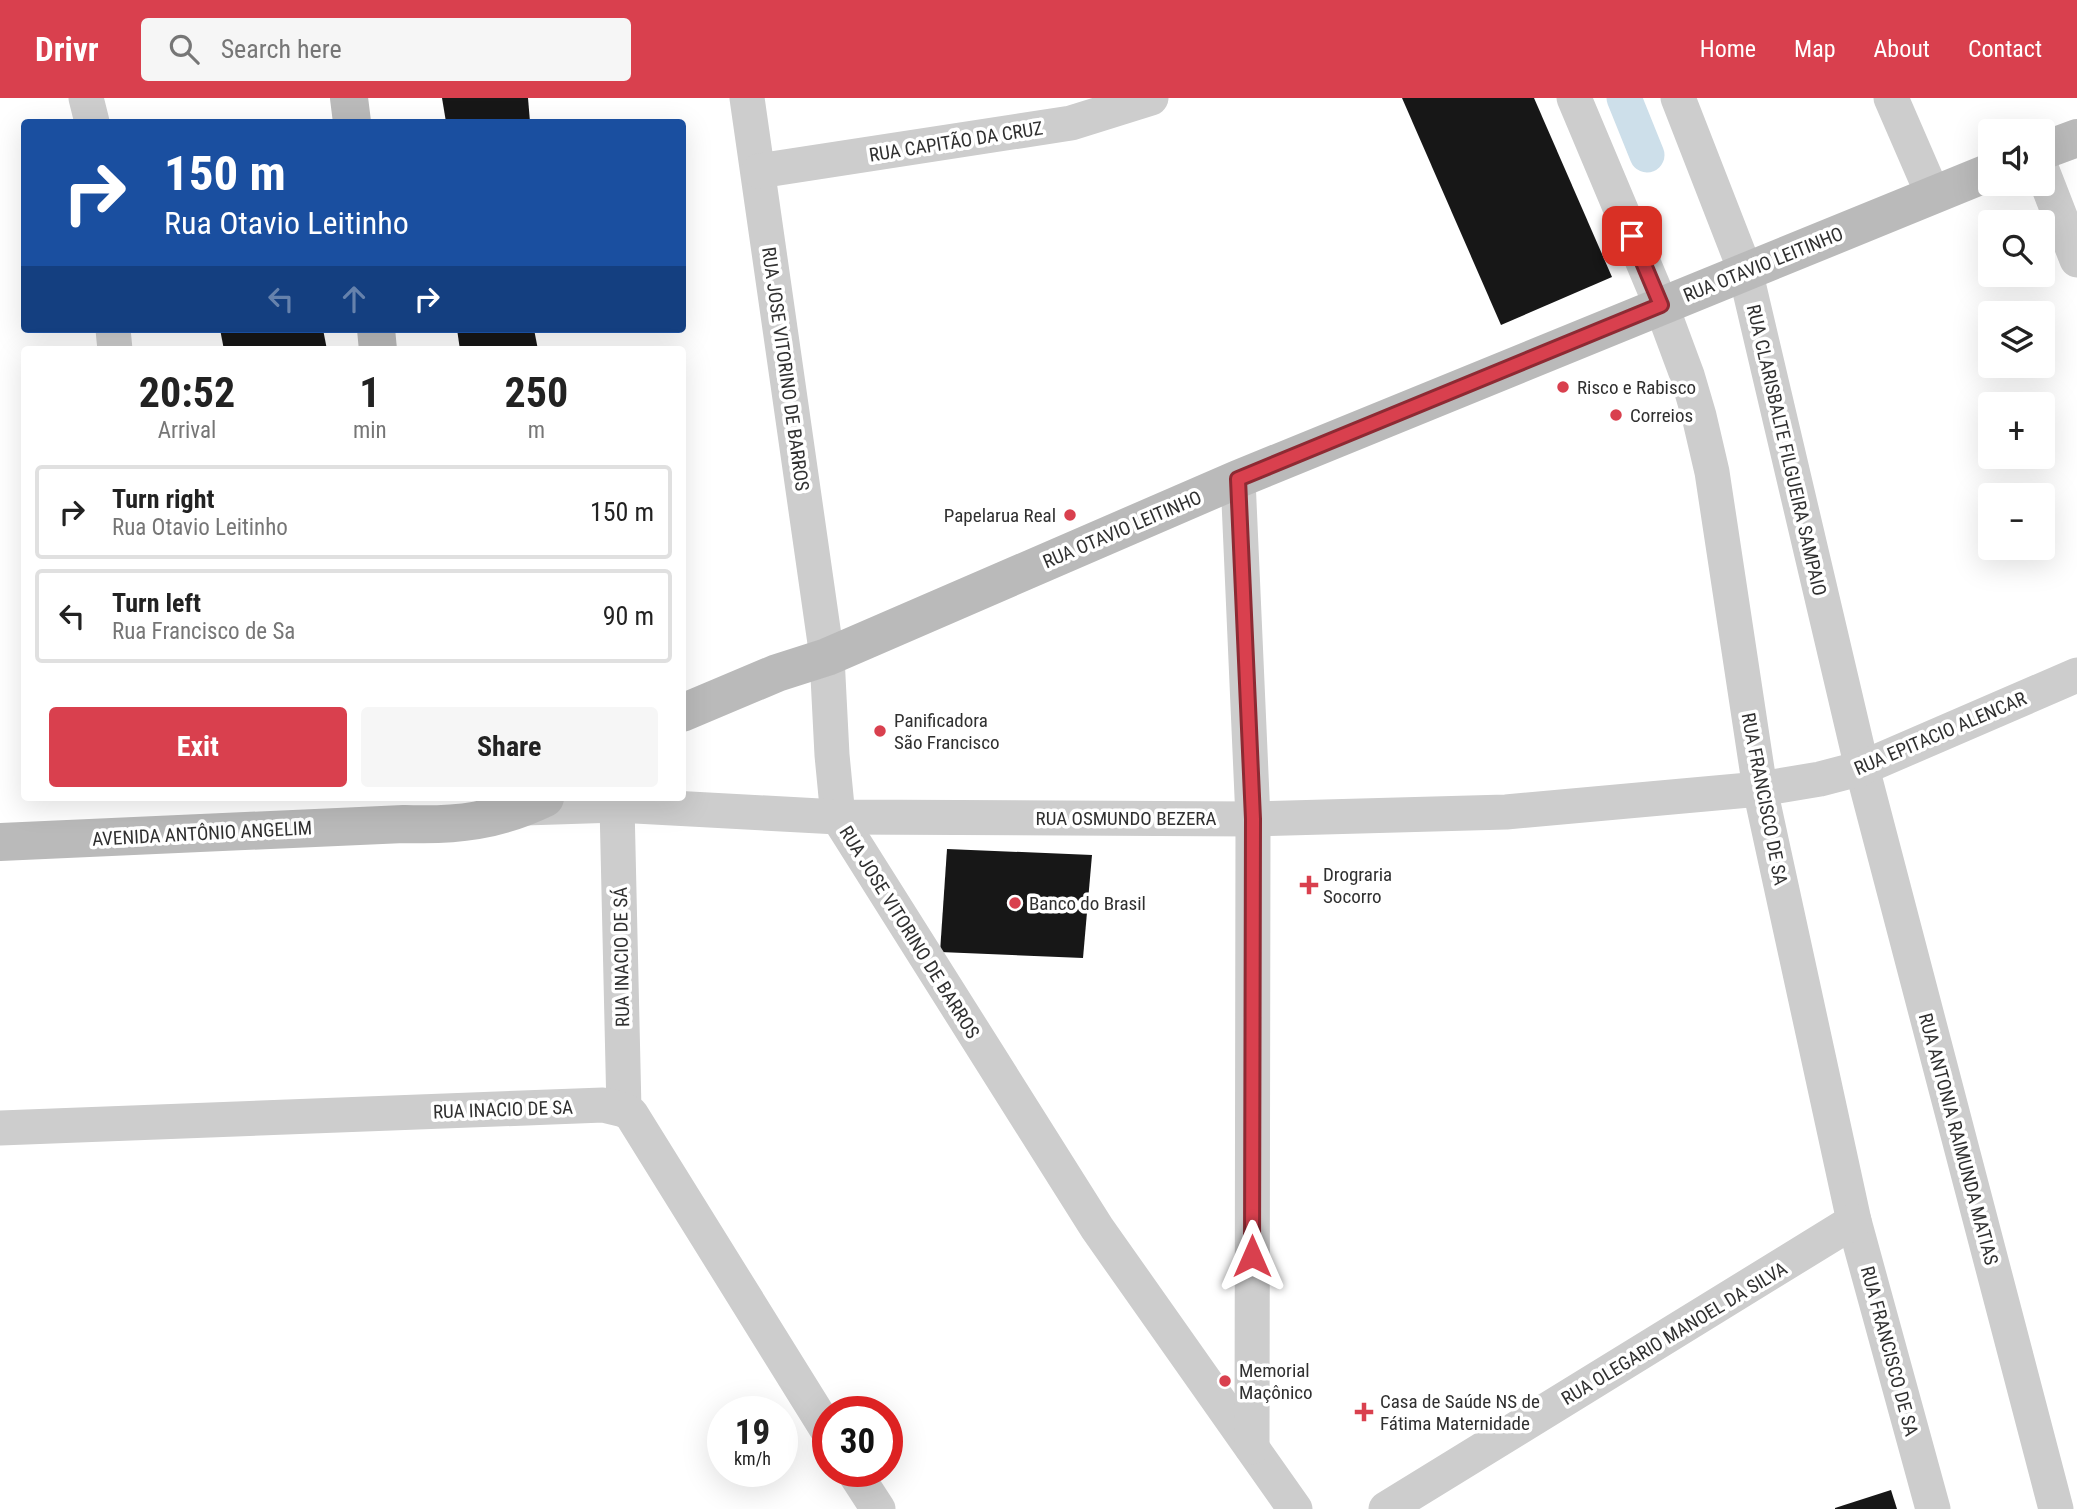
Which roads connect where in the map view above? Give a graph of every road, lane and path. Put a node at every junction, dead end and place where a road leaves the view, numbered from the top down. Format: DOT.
graph roads {
  1 [pos="86,98"];
  2 [pos="349,98"];
  3 [pos="747,98"];
  4 [pos="1151,98"];
  5 [pos="1573,98"];
  6 [pos="1678,98"];
  7 [pos="1891,98"];
  8 [pos="91,119"];
  9 [pos="352,119"];
  10 [pos="2077,138"];
  11 [pos="2055,146"];
  12 [pos="759,171"];
  13 [pos="1978,177"];
  14 [pos="1933,195"];
  15 [pos="2052,196"];
  16 [pos="2077,260"];
  17 [pos="1745,270"];
  18 [pos="1661,305"];
  19 [pos="1238,479"];
  20 [pos="814,662"];
  21 [pos="2077,675"];
  22 [pos="686,711"];
  23 [pos="686,731"];
  24 [pos="1861,768"];
  25 [pos="1760,789"];
  26 [pos="535,803"];
  27 [pos="617,805"];
  28 [pos="405,811"];
  29 [pos="838,817"];
  30 [pos="1253,819"];
  31 [pos="0,842"];
  32 [pos="624,1110"];
  33 [pos="0,1128"];
  34 [pos="1854,1221"];
  35 [pos="812,1405"];
  36 [pos="1252,1447"];
  37 [pos="864,1487"];
  38 [pos="878,1509"];
  39 [pos="1295,1509"];
  40 [pos="1386,1509"];
  41 [pos="1933,1509"];
  42 [pos="2056,1509"];
  1 -- 8 [label="street"];
  2 -- 9 [label="main road"];
  3 -- 12 [label="street, RUA JOSE VITORINO DE BARROS"];
  4 -- 12 [label="street, RUA CAPITÃO DA CRUZ"];
  5 -- 18 [label="street, RUA FRANCISCO DE SA"];
  6 -- 17 [label="street, RUA CLARISBALTE FILGUEIRA SAMPAIO"];
  7 -- 14 [label="street"];
  10 -- 11 [label="main road"];
  12 -- 20 [label="street, RUA JOSE VITORINO DE BARROS"];
  13 -- 14 [label="main road, RUA OTAVIO LEITINHO"];
  14 -- 17 [label="main road, RUA OTAVIO LEITINHO"];
  15 -- 16 [label="street"];
  17 -- 18 [label="main road, RUA OTAVIO LEITINHO"];
  17 -- 24 [label="street, RUA CLARISBALTE FILGUEIRA SAMPAIO"];
  18 -- 19 [label="main road, RUA OTAVIO LEITINHO"];
  18 -- 25 [label="street, RUA FRANCISCO DE SA"];
  19 -- 20 [label="main road, RUA OTAVIO LEITINHO"];
  19 -- 30 [label="street"];
  20 -- 22 [label="main road, RUA OTAVIO LEITINHO"];
  20 -- 23 [label="main road, RUA OTAVIO LEITINHO"];
  20 -- 29 [label="street, RUA JOSE VITORINO DE BARROS"];
  21 -- 24 [label="street, RUA EPITACIO ALENCAR"];
  24 -- 25 [label="street, RUA EPITACIO ALENCAR"];
  24 -- 42 [label="street, RUA ANTONIA RAIMUNDA MATIAS"];
  25 -- 30 [label="street, RUA OSMUNDO BEZERA"];
  25 -- 34 [label="street, RUA FRANCISCO DE SA"];
  26 -- 27 [label="street, RUA OSMUNDO BEZERA"];
  26 -- 28 [label="main road"];
  27 -- 29 [label="street, RUA OSMUNDO BEZERA"];
  27 -- 32 [label="street, RUA INACIO DE SÁ"];
  28 -- 31 [label="main road, AVENIDA ANTÔNIO ANGELIM"];
  29 -- 30 [label="street, RUA OSMUNDO BEZERA"];
  29 -- 36 [label="street, RUA JOSE VITORINO DE BARROS"];
  30 -- 36 [label="street"];
  32 -- 33 [label="street, RUA INACIO DE SA"];
  32 -- 35 [label="street"];
  34 -- 40 [label="street, RUA OLEGARIO MANOEL DA SILVA"];
  34 -- 41 [label="street, RUA FRANCISCO DE SA"];
  36 -- 39 [label="street, RUA JOSE VITORINO DE BARROS"];
  37 -- 38 [label="street"];
}
